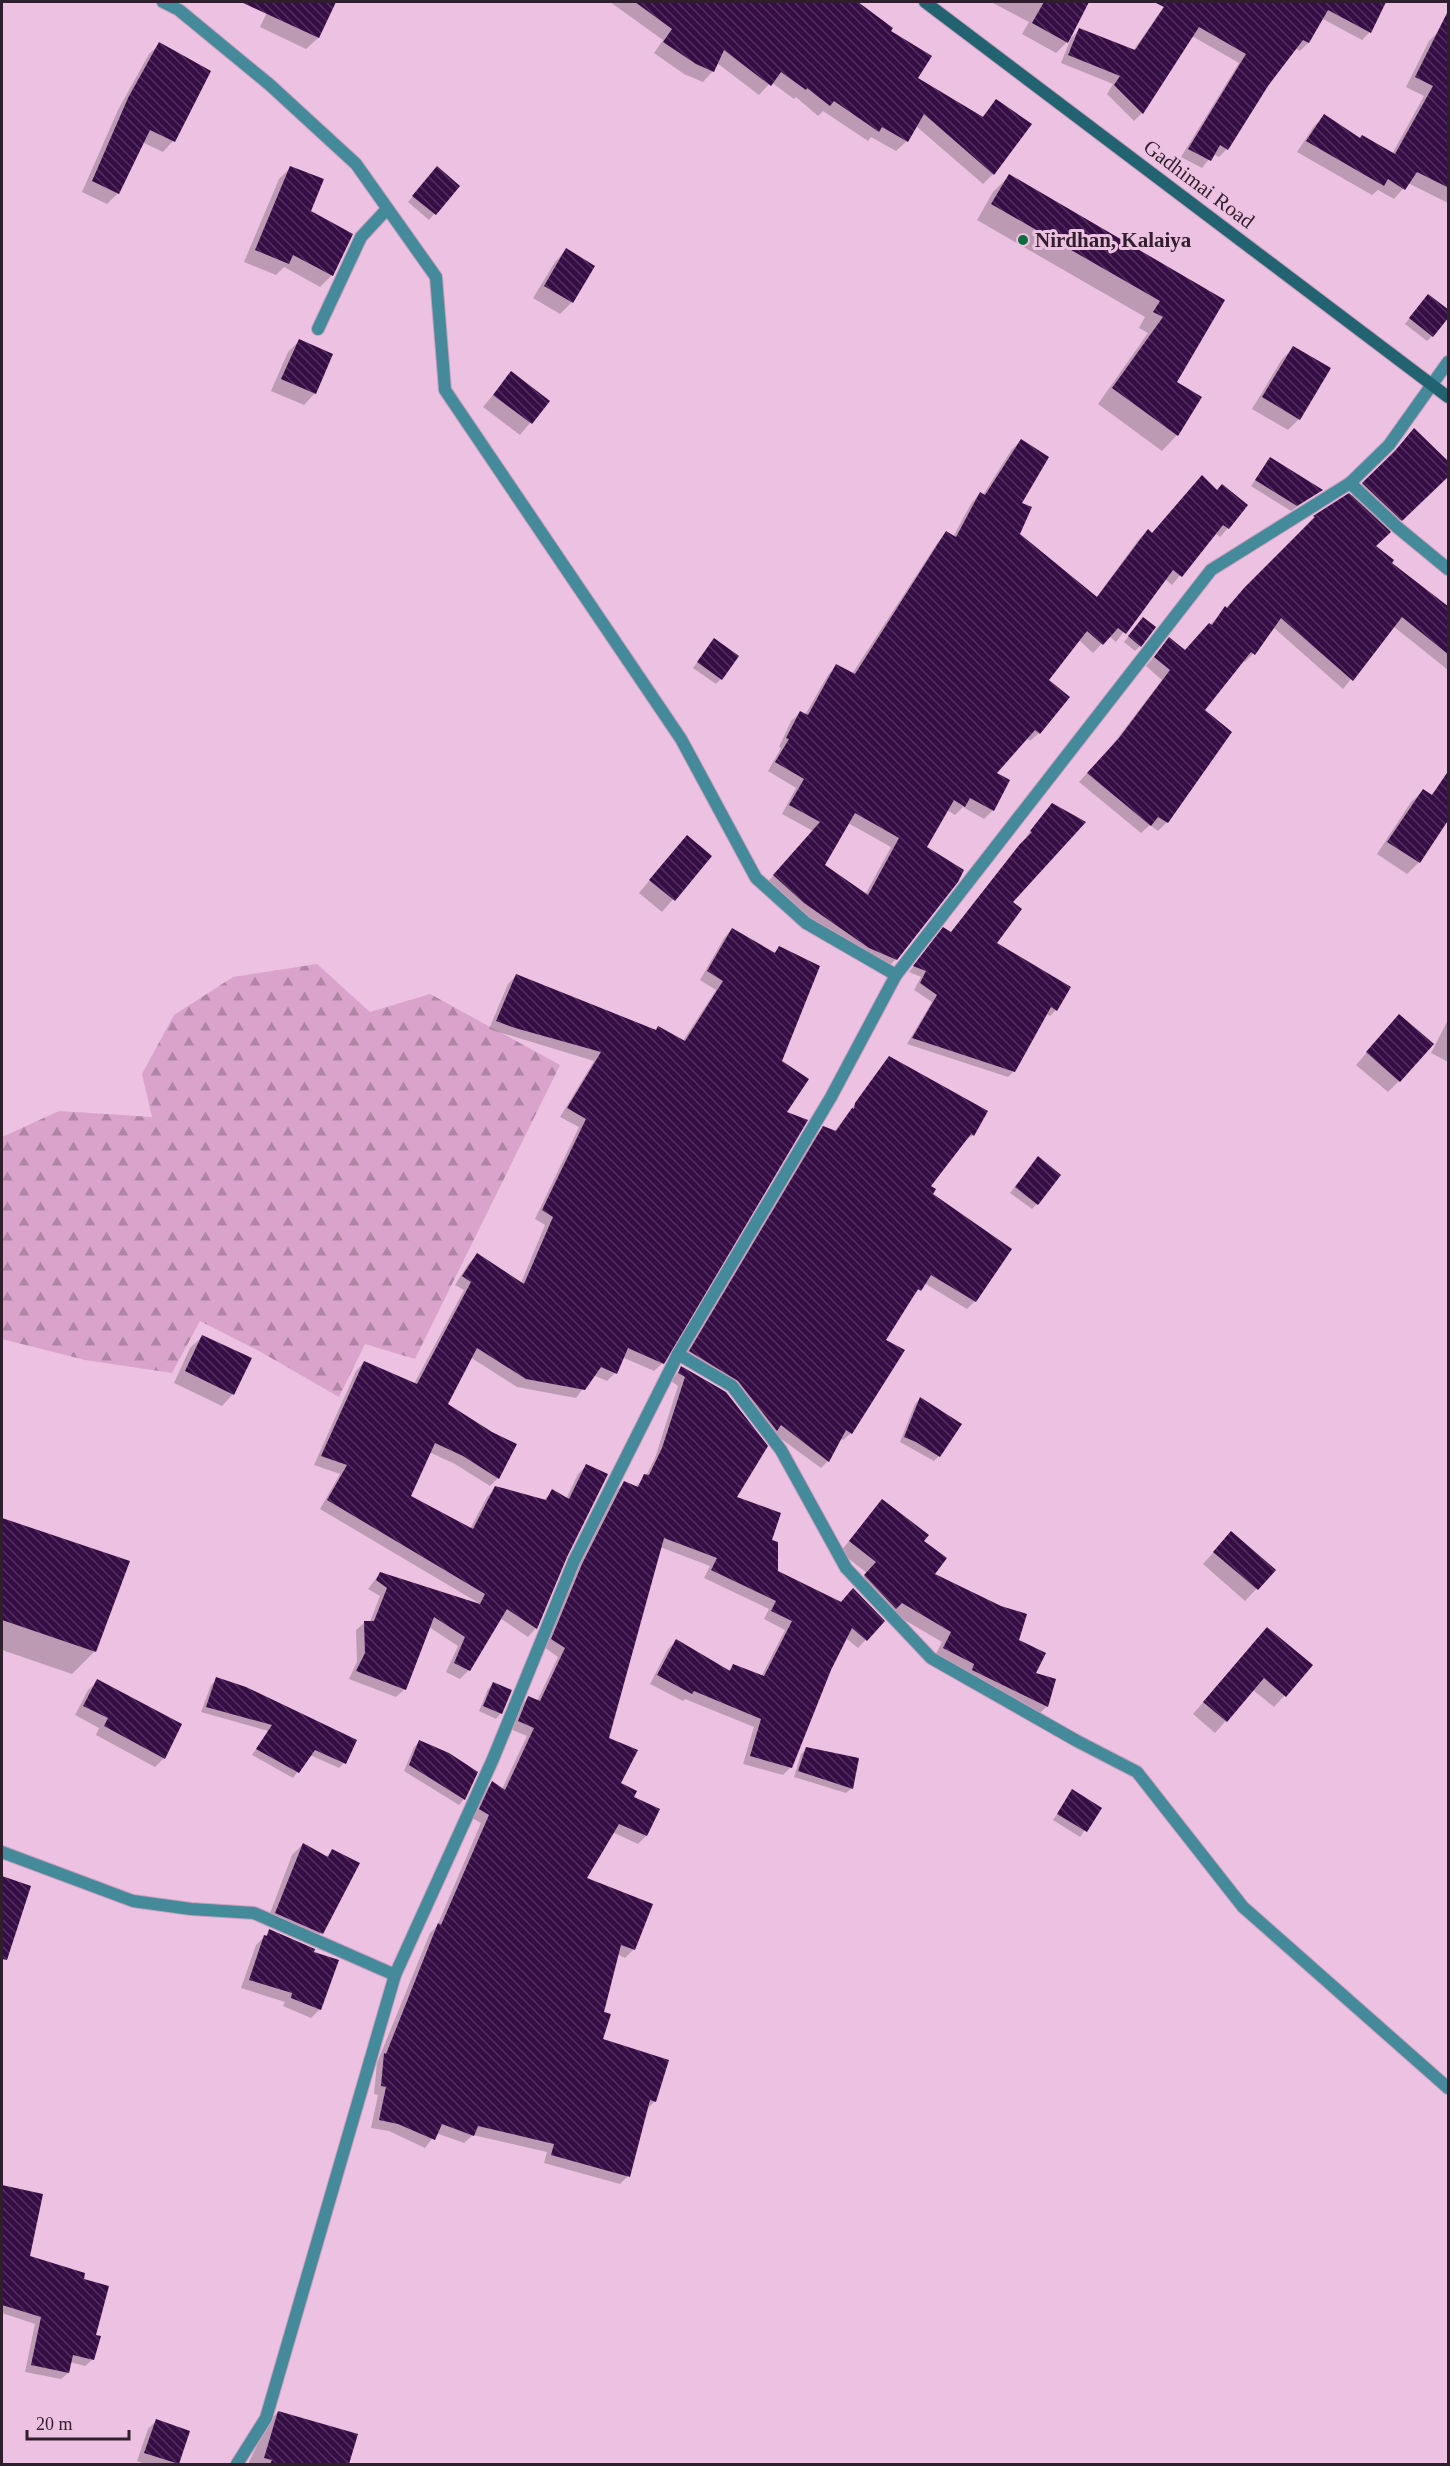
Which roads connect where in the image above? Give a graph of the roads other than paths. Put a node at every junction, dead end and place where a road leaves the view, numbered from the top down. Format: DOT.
graph roads {
  1 [pos="163,2"];
  2 [pos="925,2"];
  3 [pos="387,209"];
  4 [pos="318,329"];
  5 [pos="1449,362"];
  6 [pos="1433,386"];
  7 [pos="1449,397"];
  8 [pos="1350,483"];
  9 [pos="1449,569"];
  10 [pos="896,975"];
  11 [pos="678,1354"];
  12 [pos="2,1852"];
  13 [pos="395,1975"];
  14 [pos="1449,2088"];
  15 [pos="237,2464"];
  1 -- 3 [label="street"];
  2 -- 6 [label="street, Gadhimai Road"];
  3 -- 4 [label="street"];
  3 -- 10 [label="street"];
  5 -- 6 [label="street"];
  6 -- 7 [label="street, Gadhimai Road"];
  6 -- 8 [label="street"];
  8 -- 9 [label="street"];
  8 -- 10 [label="street"];
  10 -- 11 [label="street"];
  11 -- 13 [label="street"];
  11 -- 14 [label="street"];
  12 -- 13 [label="street"];
  13 -- 15 [label="street"];
}
